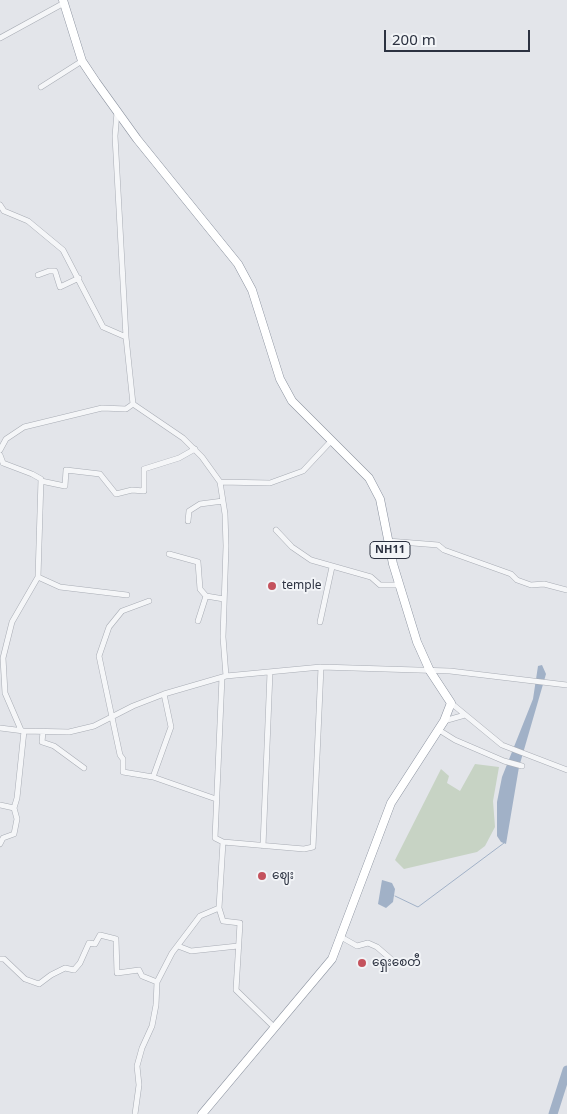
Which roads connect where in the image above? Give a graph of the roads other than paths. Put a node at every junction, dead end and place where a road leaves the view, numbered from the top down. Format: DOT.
graph roads {
  1 [pos="63,2"];
  2 [pos="0,38"];
  3 [pos="82,61"];
  4 [pos="41,87"];
  5 [pos="117,111"];
  6 [pos="0,205"];
  7 [pos="38,276"];
  8 [pos="79,278"];
  9 [pos="126,337"];
  10 [pos="133,404"];
  11 [pos="332,440"];
  12 [pos="194,449"];
  13 [pos="0,450"];
  14 [pos="0,455"];
  15 [pos="41,480"];
  16 [pos="220,482"];
  17 [pos="223,501"];
  18 [pos="188,521"];
  19 [pos="276,530"];
  20 [pos="388,541"];
  21 [pos="169,554"];
  22 [pos="332,568"];
  23 [pos="38,578"];
  24 [pos="399,585"];
  25 [pos="567,590"];
  26 [pos="127,595"];
  27 [pos="206,596"];
  28 [pos="224,599"];
  29 [pos="149,601"];
  30 [pos="198,621"];
  31 [pos="320,622"];
  32 [pos="321,667"];
  33 [pos="430,671"];
  34 [pos="270,672"];
  35 [pos="224,676"];
  36 [pos="567,685"];
  37 [pos="164,694"];
  38 [pos="451,703"];
  39 [pos="465,715"];
  40 [pos="112,716"];
  41 [pos="444,721"];
  42 [pos="0,728"];
  43 [pos="439,730"];
  44 [pos="22,731"];
  45 [pos="43,732"];
  46 [pos="522,766"];
  47 [pos="84,768"];
  48 [pos="567,770"];
  49 [pos="153,777"];
  50 [pos="216,799"];
  51 [pos="0,805"];
  52 [pos="14,808"];
  53 [pos="223,842"];
  54 [pos="0,844"];
  55 [pos="263,846"];
  56 [pos="219,908"];
  57 [pos="341,937"];
  58 [pos="178,946"];
  59 [pos="238,946"];
  60 [pos="0,959"];
  61 [pos="392,960"];
  62 [pos="157,982"];
  63 [pos="276,1028"];
  64 [pos="135,1114"];
  65 [pos="202,1114"];
  1 -- 2 [label="street"];
  1 -- 3 [label="highway, NH11"];
  3 -- 4 [label="street"];
  3 -- 5 [label="highway, NH11"];
  5 -- 9 [label="street"];
  5 -- 11 [label="highway, NH11"];
  6 -- 8 [label="street"];
  7 -- 8 [label="street"];
  8 -- 9 [label="street"];
  9 -- 10 [label="street"];
  10 -- 12 [label="street"];
  10 -- 13 [label="street"];
  11 -- 16 [label="street"];
  11 -- 20 [label="highway, NH11"];
  12 -- 15 [label="street"];
  12 -- 16 [label="street"];
  14 -- 15 [label="street"];
  15 -- 23 [label="street"];
  16 -- 17 [label="street"];
  17 -- 18 [label="street"];
  17 -- 28 [label="street"];
  19 -- 22 [label="street"];
  20 -- 24 [label="highway, NH11"];
  20 -- 25 [label="street"];
  21 -- 27 [label="street"];
  22 -- 24 [label="street"];
  22 -- 31 [label="street"];
  23 -- 26 [label="street"];
  23 -- 44 [label="street"];
  24 -- 33 [label="highway, NH11"];
  27 -- 28 [label="street"];
  27 -- 30 [label="street"];
  28 -- 35 [label="street"];
  29 -- 40 [label="street"];
  32 -- 33 [label="street"];
  32 -- 34 [label="street"];
  32 -- 55 [label="street"];
  33 -- 36 [label="street"];
  33 -- 38 [label="highway, NH11"];
  34 -- 35 [label="street"];
  34 -- 55 [label="street"];
  35 -- 37 [label="street"];
  35 -- 50 [label="street"];
  37 -- 40 [label="street"];
  37 -- 49 [label="street"];
  38 -- 39 [label="street"];
  38 -- 41 [label="highway"];
  39 -- 41 [label="street"];
  39 -- 48 [label="street"];
  40 -- 45 [label="street"];
  40 -- 49 [label="street"];
  41 -- 43 [label="highway"];
  42 -- 44 [label="street"];
  43 -- 46 [label="street"];
  43 -- 57 [label="highway"];
  44 -- 45 [label="street"];
  44 -- 52 [label="street"];
  45 -- 47 [label="street"];
  49 -- 50 [label="street"];
  50 -- 53 [label="street"];
  51 -- 52 [label="street"];
  52 -- 54 [label="street"];
  53 -- 55 [label="street"];
  53 -- 56 [label="street"];
  56 -- 58 [label="street"];
  56 -- 59 [label="street"];
  57 -- 61 [label="street"];
  57 -- 63 [label="highway"];
  58 -- 59 [label="street"];
  58 -- 62 [label="street"];
  59 -- 63 [label="street"];
  60 -- 62 [label="street"];
  62 -- 64 [label="street"];
  63 -- 65 [label="highway"];
}
